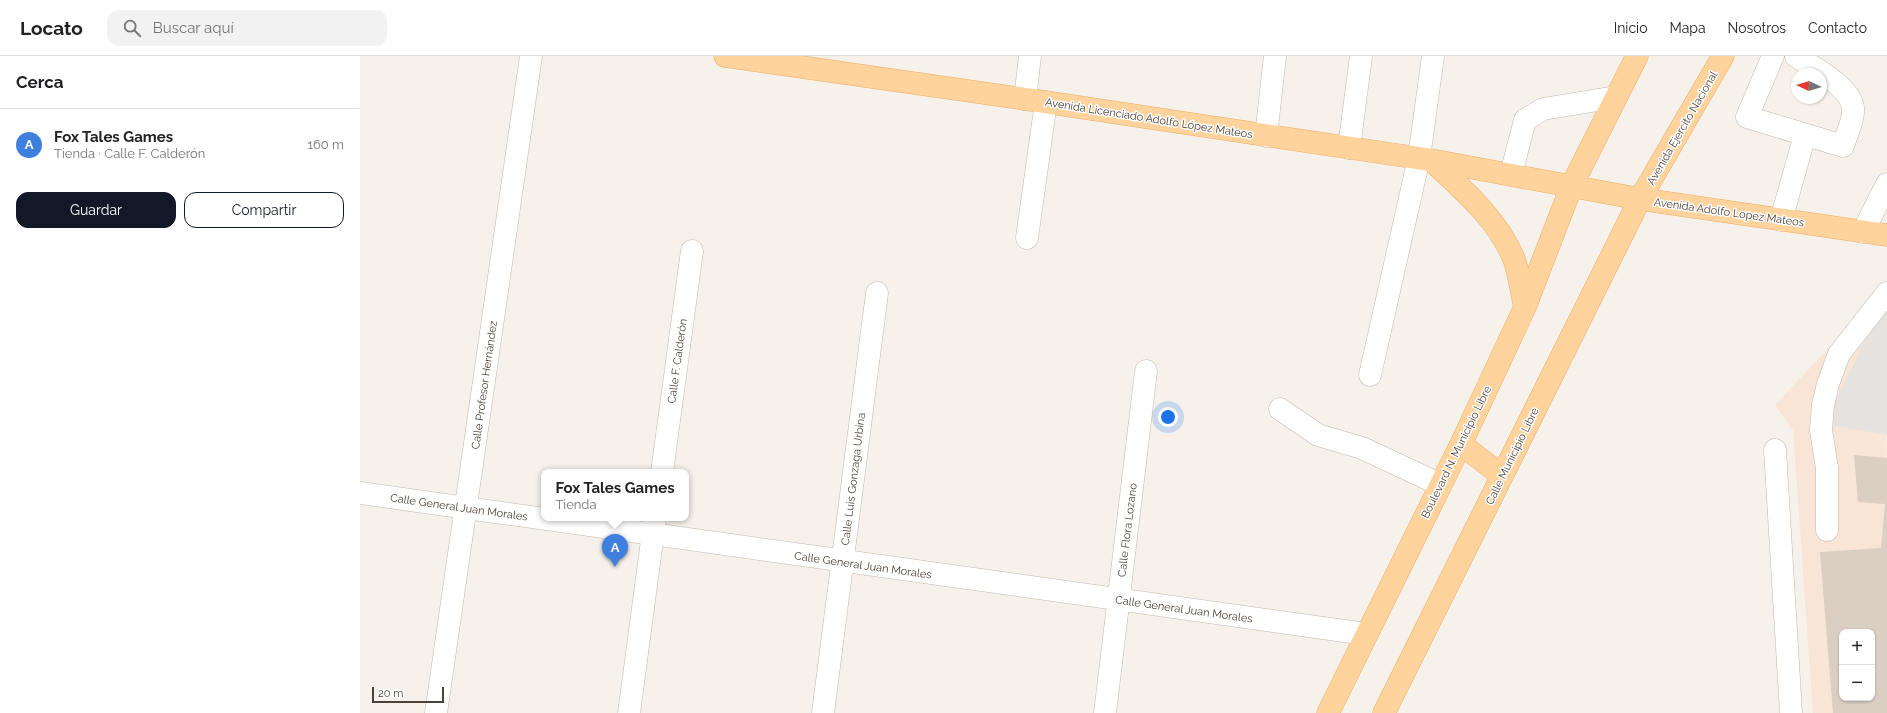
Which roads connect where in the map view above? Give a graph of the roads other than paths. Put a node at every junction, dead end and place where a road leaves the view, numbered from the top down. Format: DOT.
graph roads {
  1 [pos="531,56"];
  2 [pos="725,56"];
  3 [pos="1030,56"];
  4 [pos="1275,56"];
  5 [pos="1361,56"];
  6 [pos="1433,56"];
  7 [pos="1637,56"];
  8 [pos="1723,56"];
  9 [pos="1773,56"];
  10 [pos="1796,56"];
  11 [pos="1616,97"];
  12 [pos="1035,100"];
  13 [pos="1805,135"];
  14 [pos="1266,136"];
  15 [pos="1349,148"];
  16 [pos="1425,159"];
  17 [pos="1511,174"];
  18 [pos="1887,184"];
  19 [pos="1572,186"];
  20 [pos="1640,199"];
  21 [pos="1781,220"];
  22 [pos="1863,232"];
  23 [pos="1887,235"];
  24 [pos="1027,238"];
  25 [pos="692,251"];
  26 [pos="877,293"];
  27 [pos="1887,293"];
  28 [pos="1525,307"];
  29 [pos="1879,314"];
  30 [pos="1146,371"];
  31 [pos="1370,375"];
  32 [pos="1280,409"];
  33 [pos="1461,444"];
  34 [pos="1775,450"];
  35 [pos="662,469"];
  36 [pos="1502,476"];
  37 [pos="1441,484"];
  38 [pos="360,493"];
  39 [pos="466,508"];
  40 [pos="541,515"];
  41 [pos="602,521"];
  42 [pos="654,526"];
  43 [pos="1827,530"];
  44 [pos="842,562"];
  45 [pos="1119,599"];
  46 [pos="1366,634"];
  47 [pos="436,713"];
  48 [pos="629,713"];
  49 [pos="822,713"];
  50 [pos="1105,713"];
  51 [pos="1328,713"];
  52 [pos="1384,713"];
  53 [pos="1791,713"];
  1 -- 39 [label="street, Calle Profesor Hernández"];
  2 -- 12 [label="main road, Avenida Licenciado Adolfo López Mateos"];
  3 -- 12 [label="street"];
  4 -- 14 [label="street"];
  5 -- 15 [label="street"];
  6 -- 16 [label="street"];
  7 -- 11 [label="main road"];
  8 -- 20 [label="main road, Avenida Ejercito Nacional"];
  9 -- 13 [label="street"];
  10 -- 13 [label="street"];
  11 -- 17 [label="street"];
  11 -- 19 [label="main road"];
  12 -- 14 [label="main road, Avenida Licenciado Adolfo López Mateos"];
  12 -- 24 [label="street"];
  13 -- 21 [label="street"];
  14 -- 15 [label="main road, Avenida Licenciado Adolfo López Mateos"];
  15 -- 16 [label="main road, Avenida Licenciado Adolfo López Mateos"];
  16 -- 17 [label="main road, Avenida Licenciado Adolfo López Mateos"];
  16 -- 28 [label="main road"];
  16 -- 31 [label="street"];
  17 -- 19 [label="main road, Avenida Licenciado Adolfo López Mateos"];
  18 -- 22 [label="street"];
  19 -- 20 [label="main road, Avenida Adolfo Lopez Mateos"];
  19 -- 28 [label="main road, Boulevard N. Municipio Libre"];
  20 -- 21 [label="main road, Avenida Adolfo Lopez Mateos"];
  20 -- 36 [label="main road, Calle Municipio Libre"];
  21 -- 22 [label="main road, Avenida Adolfo Lopez Mateos"];
  22 -- 23 [label="main road, Avenida Adolfo Lopez Mateos"];
  25 -- 35 [label="street, Calle F. Calderón"];
  26 -- 44 [label="street, Calle Luis Gonzaga Urbina"];
  27 -- 29 [label="street"];
  28 -- 33 [label="main road, Boulevard N. Municipio Libre"];
  29 -- 43 [label="street"];
  30 -- 45 [label="street, Calle Flora Lozano"];
  32 -- 37 [label="street"];
  33 -- 36 [label="main road"];
  33 -- 37 [label="main road, Boulevard N. Municipio Libre"];
  34 -- 53 [label="street"];
  36 -- 52 [label="main road, Calle Municipio Libre"];
  37 -- 46 [label="main road, Boulevard N. Municipio Libre"];
  38 -- 39 [label="street, Calle General Juan Morales"];
  39 -- 40 [label="street, Calle General Juan Morales"];
  39 -- 47 [label="street, Calle Profesor Hernández"];
  41 -- 42 [label="street, Calle General Juan Morales"];
  42 -- 44 [label="street, Calle General Juan Morales"];
  42 -- 48 [label="street"];
  44 -- 45 [label="street, Calle General Juan Morales"];
  44 -- 49 [label="street, Calle Luis Gonzaga Urbina"];
  45 -- 46 [label="street, Calle General Juan Morales"];
  45 -- 50 [label="street, Calle Flora Lozano"];
  46 -- 51 [label="main road, Boulevard N. Municipio Libre"];
}
